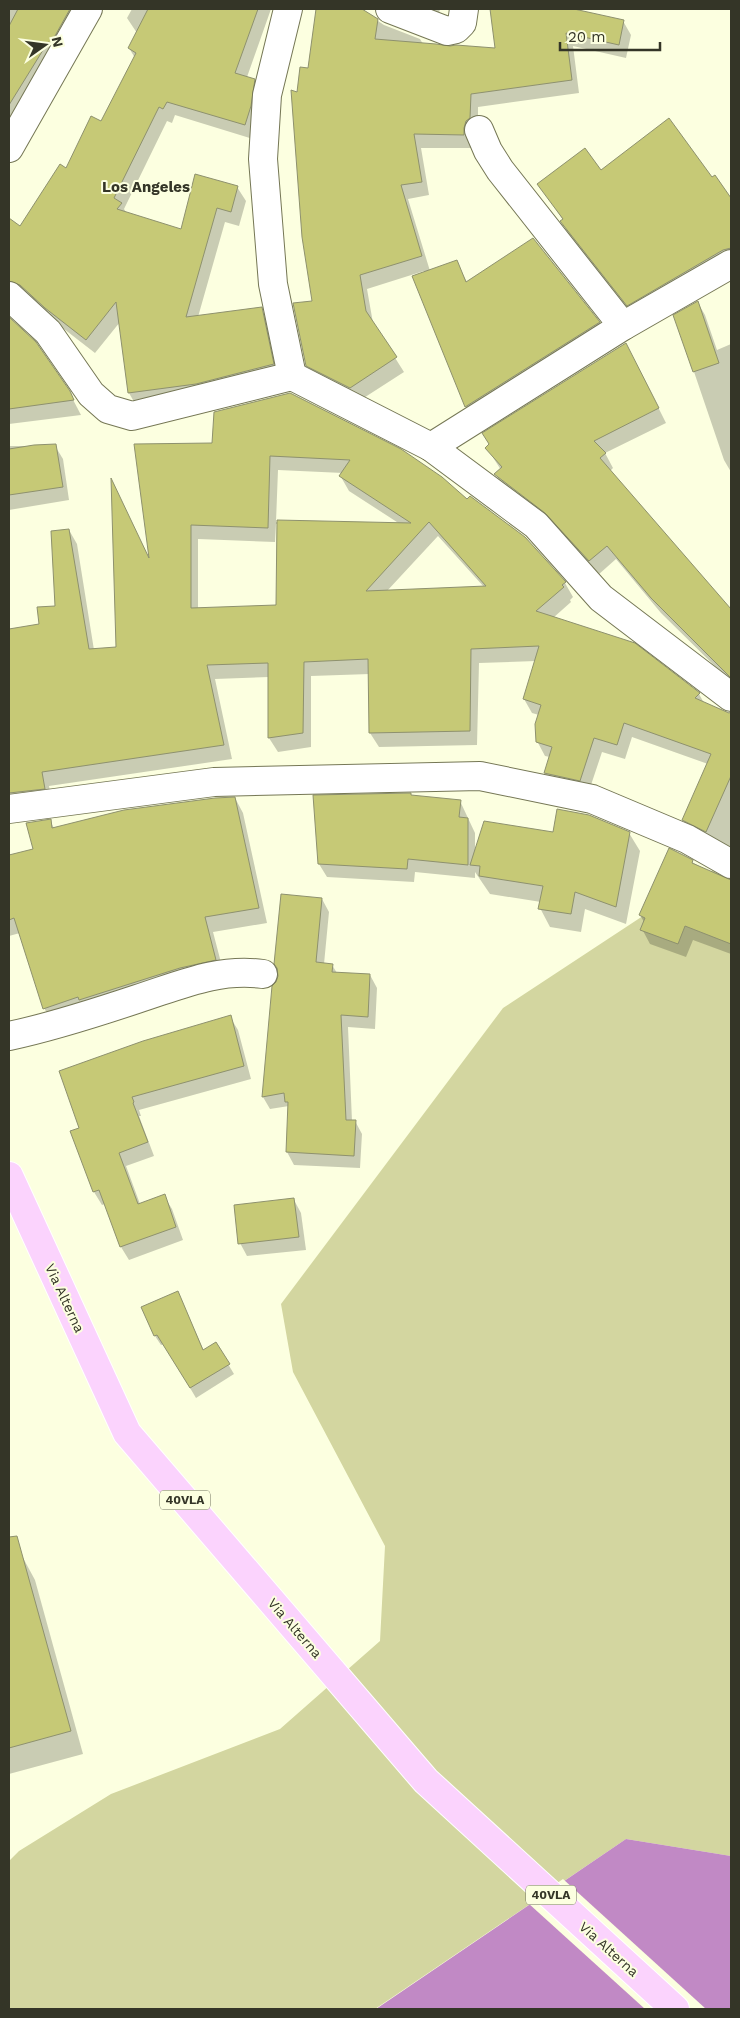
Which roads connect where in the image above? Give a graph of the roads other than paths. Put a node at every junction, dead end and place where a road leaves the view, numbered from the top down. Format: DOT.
graph roads {
  1 [pos="88,9"];
  2 [pos="288,9"];
  3 [pos="390,9"];
  4 [pos="464,9"];
  5 [pos="479,130"];
  6 [pos="9,148"];
  7 [pos="731,264"];
  8 [pos="9,296"];
  9 [pos="623,326"];
  10 [pos="292,376"];
  11 [pos="431,447"];
  12 [pos="731,697"];
  13 [pos="9,809"];
  14 [pos="731,864"];
  15 [pos="263,974"];
  16 [pos="9,1036"];
  17 [pos="9,1176"];
  18 [pos="675,2009"];
  1 -- 6 [label="street"];
  2 -- 10 [label="street"];
  3 -- 4 [label="street"];
  5 -- 9 [label="street"];
  7 -- 9 [label="street"];
  8 -- 10 [label="street"];
  9 -- 11 [label="street"];
  10 -- 11 [label="street"];
  11 -- 12 [label="street"];
  13 -- 14 [label="street"];
  15 -- 16 [label="street"];
  17 -- 18 [label="main road, Via Alterna / 40VLA"];
}
